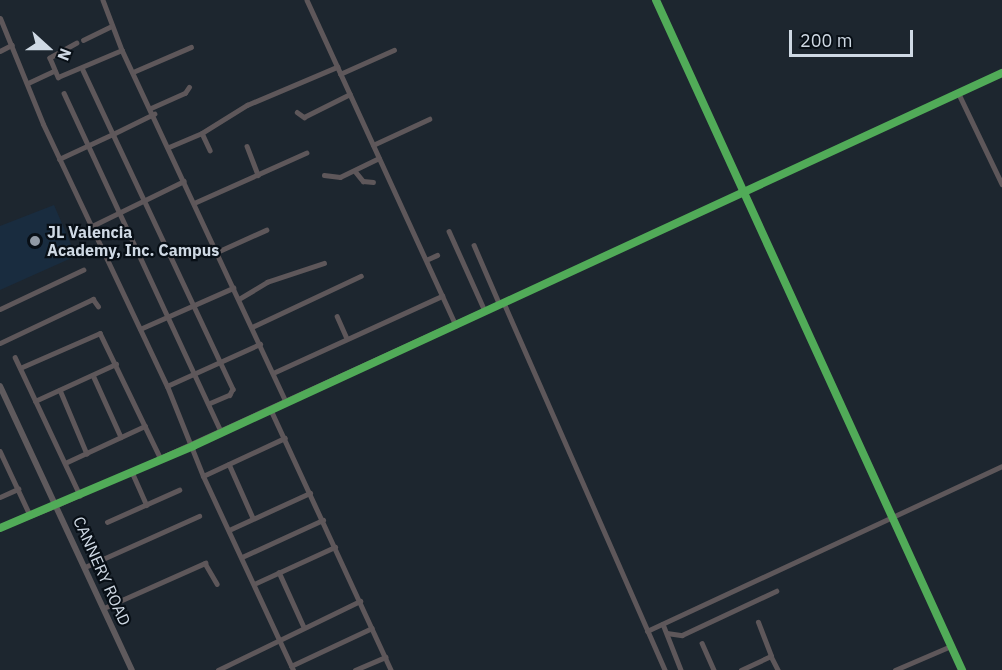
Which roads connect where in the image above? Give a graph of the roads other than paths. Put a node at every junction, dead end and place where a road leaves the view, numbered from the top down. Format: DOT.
graph roads {
  1 [pos="103,0"];
  2 [pos="307,0"];
  3 [pos="656,0"];
  4 [pos="0,18"];
  5 [pos="112,26"];
  6 [pos="83,40"];
  7 [pos="77,44"];
  8 [pos="12,45"];
  9 [pos="191,47"];
  10 [pos="122,50"];
  11 [pos="394,50"];
  12 [pos="0,51"];
  13 [pos="337,67"];
  14 [pos="83,70"];
  15 [pos="54,71"];
  16 [pos="133,72"];
  17 [pos="1002,73"];
  18 [pos="340,74"];
  19 [pos="28,83"];
  20 [pos="189,87"];
  21 [pos="958,92"];
  22 [pos="64,93"];
  23 [pos="350,94"];
  24 [pos="151,108"];
  25 [pos="297,112"];
  26 [pos="154,114"];
  27 [pos="429,119"];
  28 [pos="202,133"];
  29 [pos="112,134"];
  30 [pos="373,145"];
  31 [pos="88,146"];
  32 [pos="247,146"];
  33 [pos="169,147"];
  34 [pos="210,150"];
  35 [pos="306,153"];
  36 [pos="379,158"];
  37 [pos="59,159"];
  38 [pos="355,171"];
  39 [pos="258,175"];
  40 [pos="324,175"];
  41 [pos="184,181"];
  42 [pos="373,182"];
  43 [pos="1002,184"];
  44 [pos="743,192"];
  45 [pos="144,201"];
  46 [pos="194,203"];
  47 [pos="119,213"];
  48 [pos="92,226"];
  49 [pos="266,230"];
  50 [pos="449,231"];
  51 [pos="474,245"];
  52 [pos="217,252"];
  53 [pos="437,255"];
  54 [pos="426,260"];
  55 [pos="324,263"];
  56 [pos="83,270"];
  57 [pos="361,276"];
  58 [pos="233,288"];
  59 [pos="442,296"];
  60 [pos="239,299"];
  61 [pos="192,304"];
  62 [pos="502,304"];
  63 [pos="98,306"];
  64 [pos="0,309"];
  65 [pos="485,312"];
  66 [pos="167,316"];
  67 [pos="337,316"];
  68 [pos="456,325"];
  69 [pos="252,327"];
  70 [pos="140,329"];
  71 [pos="347,338"];
  72 [pos="0,343"];
  73 [pos="260,344"];
  74 [pos="15,357"];
  75 [pos="220,363"];
  76 [pos="116,364"];
  77 [pos="20,368"];
  78 [pos="273,373"];
  79 [pos="93,375"];
  80 [pos="194,375"];
  81 [pos="0,386"];
  82 [pos="167,386"];
  83 [pos="60,390"];
  84 [pos="36,401"];
  85 [pos="286,403"];
  86 [pos="209,404"];
  87 [pos="271,410"];
  88 [pos="145,426"];
  89 [pos="222,432"];
  90 [pos="121,437"];
  91 [pos="285,438"];
  92 [pos="193,446"];
  93 [pos="0,451"];
  94 [pos="87,454"];
  95 [pos="161,459"];
  96 [pos="3,463"];
  97 [pos="65,463"];
  98 [pos="229,464"];
  99 [pos="1002,466"];
  100 [pos="132,472"];
  101 [pos="203,476"];
  102 [pos="18,489"];
  103 [pos="179,490"];
  104 [pos="310,493"];
  105 [pos="80,495"];
  106 [pos="0,497"];
  107 [pos="57,505"];
  108 [pos="147,505"];
  109 [pos="30,515"];
  110 [pos="199,516"];
  111 [pos="893,517"];
  112 [pos="254,518"];
  113 [pos="323,520"];
  114 [pos="107,522"];
  115 [pos="0,528"];
  116 [pos="229,530"];
  117 [pos="335,547"];
  118 [pos="242,557"];
  119 [pos="85,567"];
  120 [pos="279,572"];
  121 [pos="217,584"];
  122 [pos="254,584"];
  123 [pos="776,591"];
  124 [pos="360,601"];
  125 [pos="104,608"];
  126 [pos="758,622"];
  127 [pos="663,624"];
  128 [pos="304,627"];
  129 [pos="372,628"];
  130 [pos="647,631"];
  131 [pos="667,633"];
  132 [pos="278,639"];
  133 [pos="702,643"];
  134 [pos="951,646"];
  135 [pos="771,656"];
  136 [pos="385,657"];
  137 [pos="292,668"];
  138 [pos="132,670"];
  139 [pos="218,670"];
  140 [pos="355,670"];
  141 [pos="391,670"];
  142 [pos="665,670"];
  143 [pos="681,670"];
  144 [pos="714,670"];
  145 [pos="741,670"];
  146 [pos="778,670"];
  147 [pos="895,670"];
  148 [pos="962,670"];
  1 -- 5 [label="street"];
  2 -- 13 [label="street"];
  3 -- 44 [label="street"];
  4 -- 8 [label="street"];
  5 -- 6 [label="street"];
  5 -- 10 [label="street"];
  7 -- 15 [label="street"];
  8 -- 12 [label="street"];
  8 -- 19 [label="street"];
  9 -- 16 [label="street"];
  10 -- 14 [label="street"];
  10 -- 16 [label="street"];
  11 -- 18 [label="street"];
  13 -- 18 [label="street"];
  13 -- 28 [label="street"];
  14 -- 15 [label="street"];
  14 -- 29 [label="street"];
  15 -- 19 [label="street"];
  16 -- 24 [label="street"];
  17 -- 21 [label="street"];
  18 -- 23 [label="street"];
  19 -- 37 [label="street"];
  20 -- 24 [label="street"];
  21 -- 43 [label="street"];
  21 -- 44 [label="street"];
  22 -- 31 [label="street"];
  23 -- 25 [label="street"];
  23 -- 30 [label="street"];
  24 -- 26 [label="street"];
  26 -- 29 [label="street"];
  26 -- 33 [label="street"];
  27 -- 30 [label="street"];
  28 -- 33 [label="street"];
  28 -- 34 [label="street"];
  29 -- 31 [label="street"];
  29 -- 45 [label="street"];
  30 -- 36 [label="street"];
  31 -- 37 [label="street"];
  31 -- 47 [label="street"];
  32 -- 39 [label="street"];
  33 -- 41 [label="street"];
  35 -- 39 [label="street"];
  36 -- 38 [label="street"];
  36 -- 54 [label="street"];
  37 -- 48 [label="street"];
  38 -- 40 [label="street"];
  38 -- 42 [label="street"];
  39 -- 46 [label="street"];
  41 -- 45 [label="street"];
  41 -- 46 [label="street"];
  44 -- 62 [label="street"];
  44 -- 111 [label="street"];
  45 -- 47 [label="street"];
  45 -- 61 [label="street"];
  46 -- 52 [label="street"];
  47 -- 48 [label="street"];
  47 -- 66 [label="street"];
  48 -- 70 [label="street"];
  49 -- 52 [label="street"];
  50 -- 65 [label="street"];
  51 -- 62 [label="street"];
  52 -- 58 [label="street"];
  53 -- 54 [label="street"];
  54 -- 59 [label="street"];
  55 -- 60 [label="street"];
  56 -- 64 [label="street"];
  57 -- 69 [label="street"];
  58 -- 60 [label="street"];
  58 -- 61 [label="street"];
  59 -- 68 [label="street"];
  59 -- 71 [label="street"];
  60 -- 69 [label="street"];
  61 -- 66 [label="street"];
  61 -- 75 [label="street"];
  62 -- 65 [label="street"];
  62 -- 130 [label="street"];
  63 -- 72 [label="street"];
  65 -- 68 [label="street"];
  66 -- 70 [label="street"];
  66 -- 80 [label="street"];
  67 -- 71 [label="street"];
  68 -- 85 [label="street"];
  69 -- 73 [label="street"];
  70 -- 82 [label="street"];
  71 -- 78 [label="street"];
  73 -- 75 [label="street"];
  73 -- 78 [label="street"];
  74 -- 77 [label="street"];
  75 -- 80 [label="street"];
  75 -- 86 [label="street"];
  76 -- 77 [label="street"];
  76 -- 79 [label="street"];
  76 -- 88 [label="street"];
  77 -- 84 [label="street"];
  78 -- 85 [label="street"];
  79 -- 83 [label="street"];
  79 -- 90 [label="street"];
  80 -- 82 [label="street"];
  80 -- 86 [label="street"];
  81 -- 107 [label="main road, CANNERY ROAD"];
  82 -- 92 [label="street"];
  83 -- 84 [label="street"];
  83 -- 94 [label="street"];
  84 -- 97 [label="street"];
  85 -- 87 [label="street"];
  86 -- 89 [label="street"];
  87 -- 89 [label="street"];
  87 -- 91 [label="street"];
  88 -- 90 [label="street"];
  88 -- 95 [label="street"];
  89 -- 92 [label="street"];
  90 -- 94 [label="street"];
  91 -- 98 [label="street"];
  91 -- 104 [label="street"];
  92 -- 95 [label="street"];
  92 -- 101 [label="street"];
  93 -- 96 [label="street"];
  94 -- 97 [label="street"];
  95 -- 100 [label="street"];
  96 -- 102 [label="street"];
  97 -- 105 [label="street"];
  98 -- 101 [label="street"];
  98 -- 112 [label="street"];
  99 -- 111 [label="street"];
  100 -- 105 [label="street"];
  100 -- 108 [label="street"];
  101 -- 116 [label="street"];
  102 -- 106 [label="street"];
  102 -- 109 [label="street"];
  103 -- 108 [label="street"];
  104 -- 112 [label="street"];
  104 -- 113 [label="street"];
  105 -- 107 [label="street"];
  107 -- 109 [label="street"];
  107 -- 119 [label="main road, CANNERY ROAD"];
  108 -- 114 [label="street"];
  109 -- 115 [label="street"];
  110 -- 119 [label="street"];
  111 -- 127 [label="street"];
  111 -- 134 [label="street"];
  112 -- 116 [label="street"];
  113 -- 117 [label="street"];
  113 -- 118 [label="street"];
  116 -- 118 [label="street"];
  117 -- 120 [label="street"];
  117 -- 124 [label="street"];
  118 -- 122 [label="street"];
  119 -- 125 [label="main road, CANNERY ROAD"];
  120 -- 122 [label="street"];
  120 -- 128 [label="street"];
  121 -- 125 [label="street"];
  122 -- 132 [label="street"];
  123 -- 131 [label="street"];
  124 -- 128 [label="street"];
  124 -- 129 [label="street"];
  125 -- 138 [label="main road, CANNERY ROAD"];
  126 -- 135 [label="street"];
  127 -- 130 [label="street"];
  127 -- 131 [label="street"];
  128 -- 132 [label="street"];
  129 -- 136 [label="street"];
  129 -- 137 [label="street"];
  130 -- 142 [label="street"];
  131 -- 143 [label="street"];
  132 -- 137 [label="street"];
  132 -- 139 [label="street"];
  133 -- 144 [label="street"];
  134 -- 147 [label="street"];
  134 -- 148 [label="street"];
  135 -- 145 [label="street"];
  135 -- 146 [label="street"];
  136 -- 140 [label="street"];
  136 -- 141 [label="street"];
}
